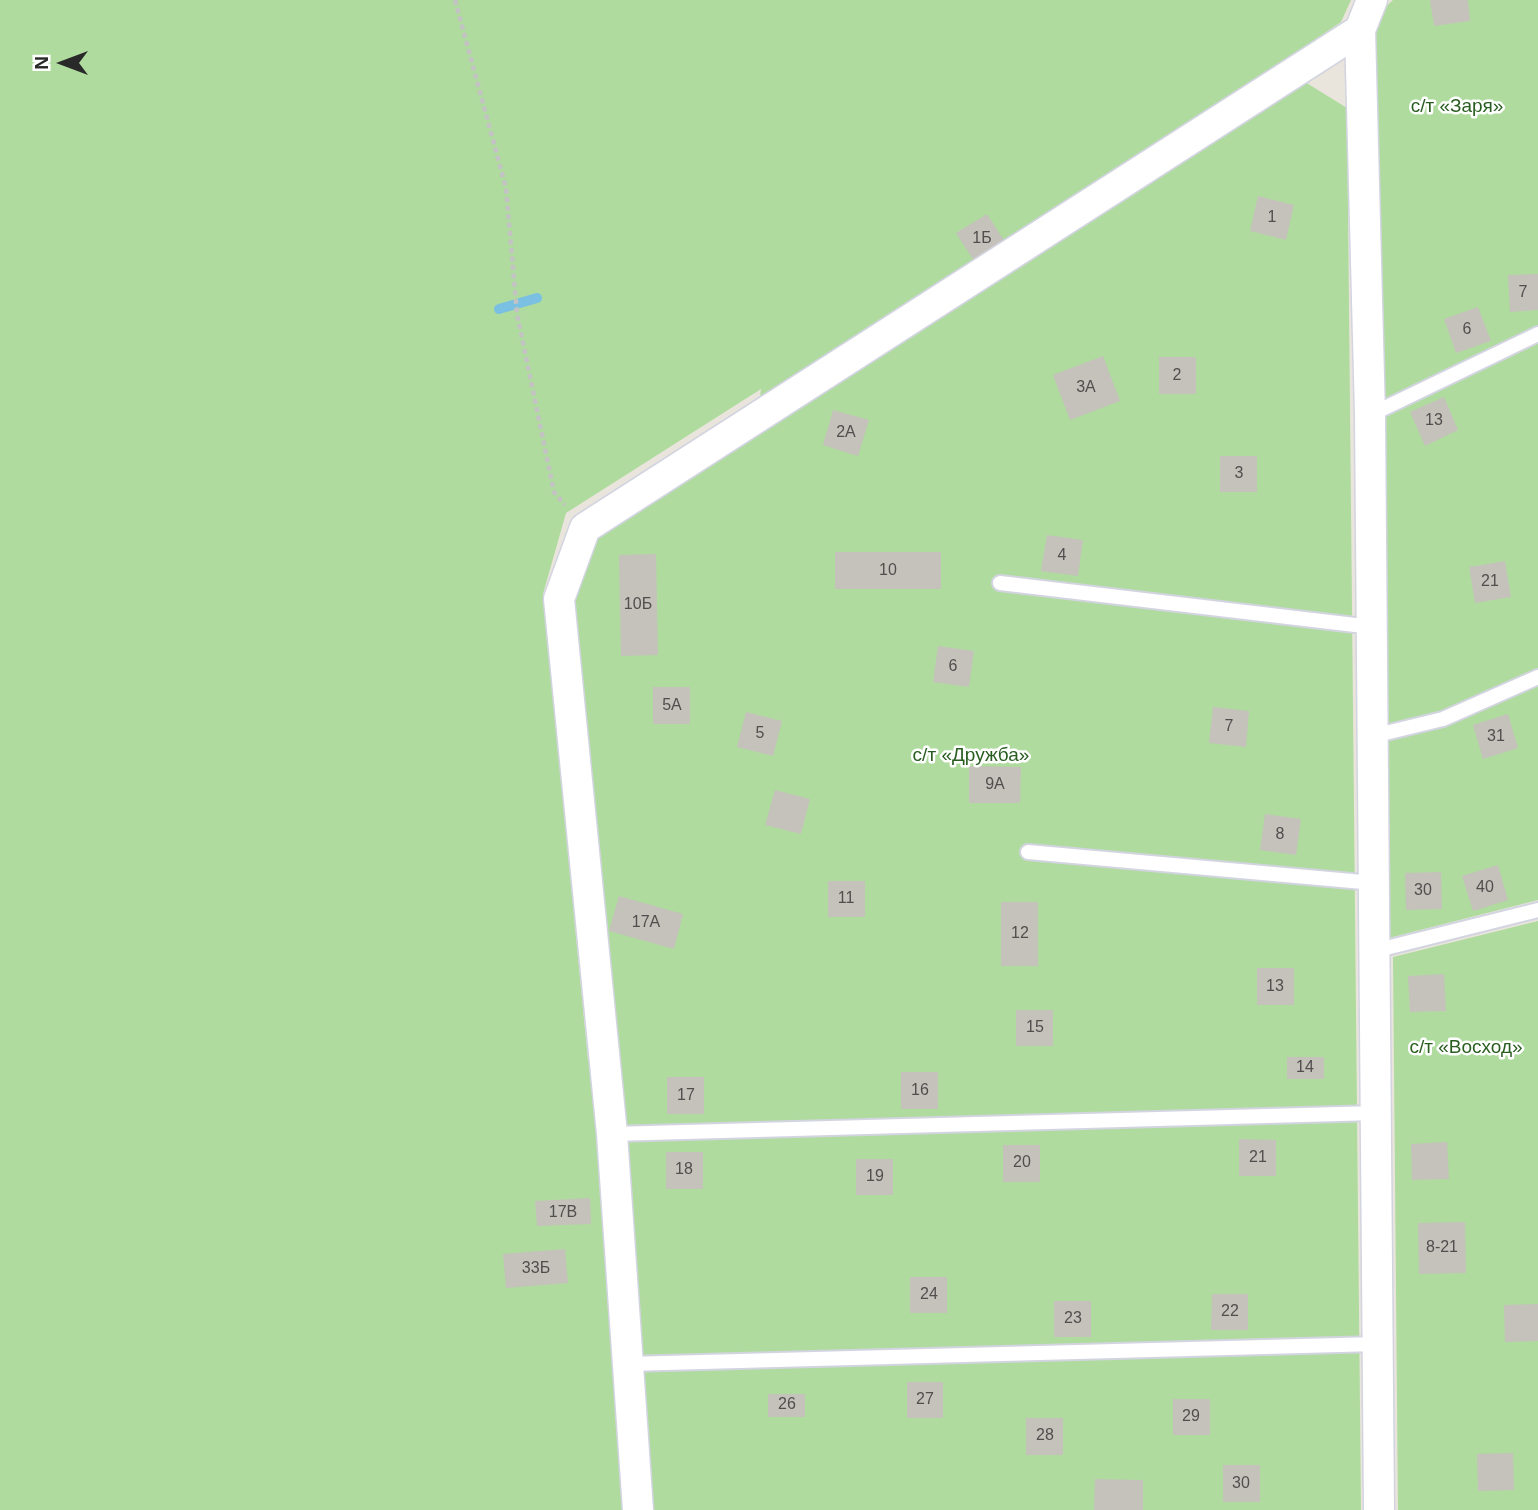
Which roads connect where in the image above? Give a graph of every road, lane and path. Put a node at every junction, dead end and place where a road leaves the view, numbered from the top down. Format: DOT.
graph roads {
  1 [pos="455,0"];
  2 [pos="1372,0"];
  3 [pos="1360,30"];
  4 [pos="1538,334"];
  5 [pos="1370,415"];
  6 [pos="585,528"];
  7 [pos="1000,583"];
  8 [pos="1372,627"];
  9 [pos="1538,677"];
  10 [pos="1373,736"];
  11 [pos="1028,852"];
  12 [pos="1374,883"];
  13 [pos="1538,910"];
  14 [pos="1374,951"];
  15 [pos="1376,1113"];
  16 [pos="612,1134"];
  17 [pos="1377,1344"];
  18 [pos="627,1364"];
  19 [pos="638,1510"];
  20 [pos="1379,1510"];
  1 -- 6 [label="path"];
  2 -- 3 [label="street"];
  3 -- 5 [label="street"];
  3 -- 6 [label="street"];
  4 -- 5 [label="lane"];
  5 -- 8 [label="street"];
  6 -- 16 [label="street"];
  7 -- 8 [label="lane"];
  8 -- 10 [label="street"];
  9 -- 10 [label="lane"];
  10 -- 12 [label="street"];
  11 -- 12 [label="lane"];
  12 -- 14 [label="street"];
  13 -- 14 [label="lane"];
  14 -- 15 [label="street"];
  15 -- 16 [label="lane"];
  15 -- 17 [label="street"];
  16 -- 18 [label="street"];
  17 -- 18 [label="lane"];
  17 -- 20 [label="street"];
  18 -- 19 [label="street"];
}
